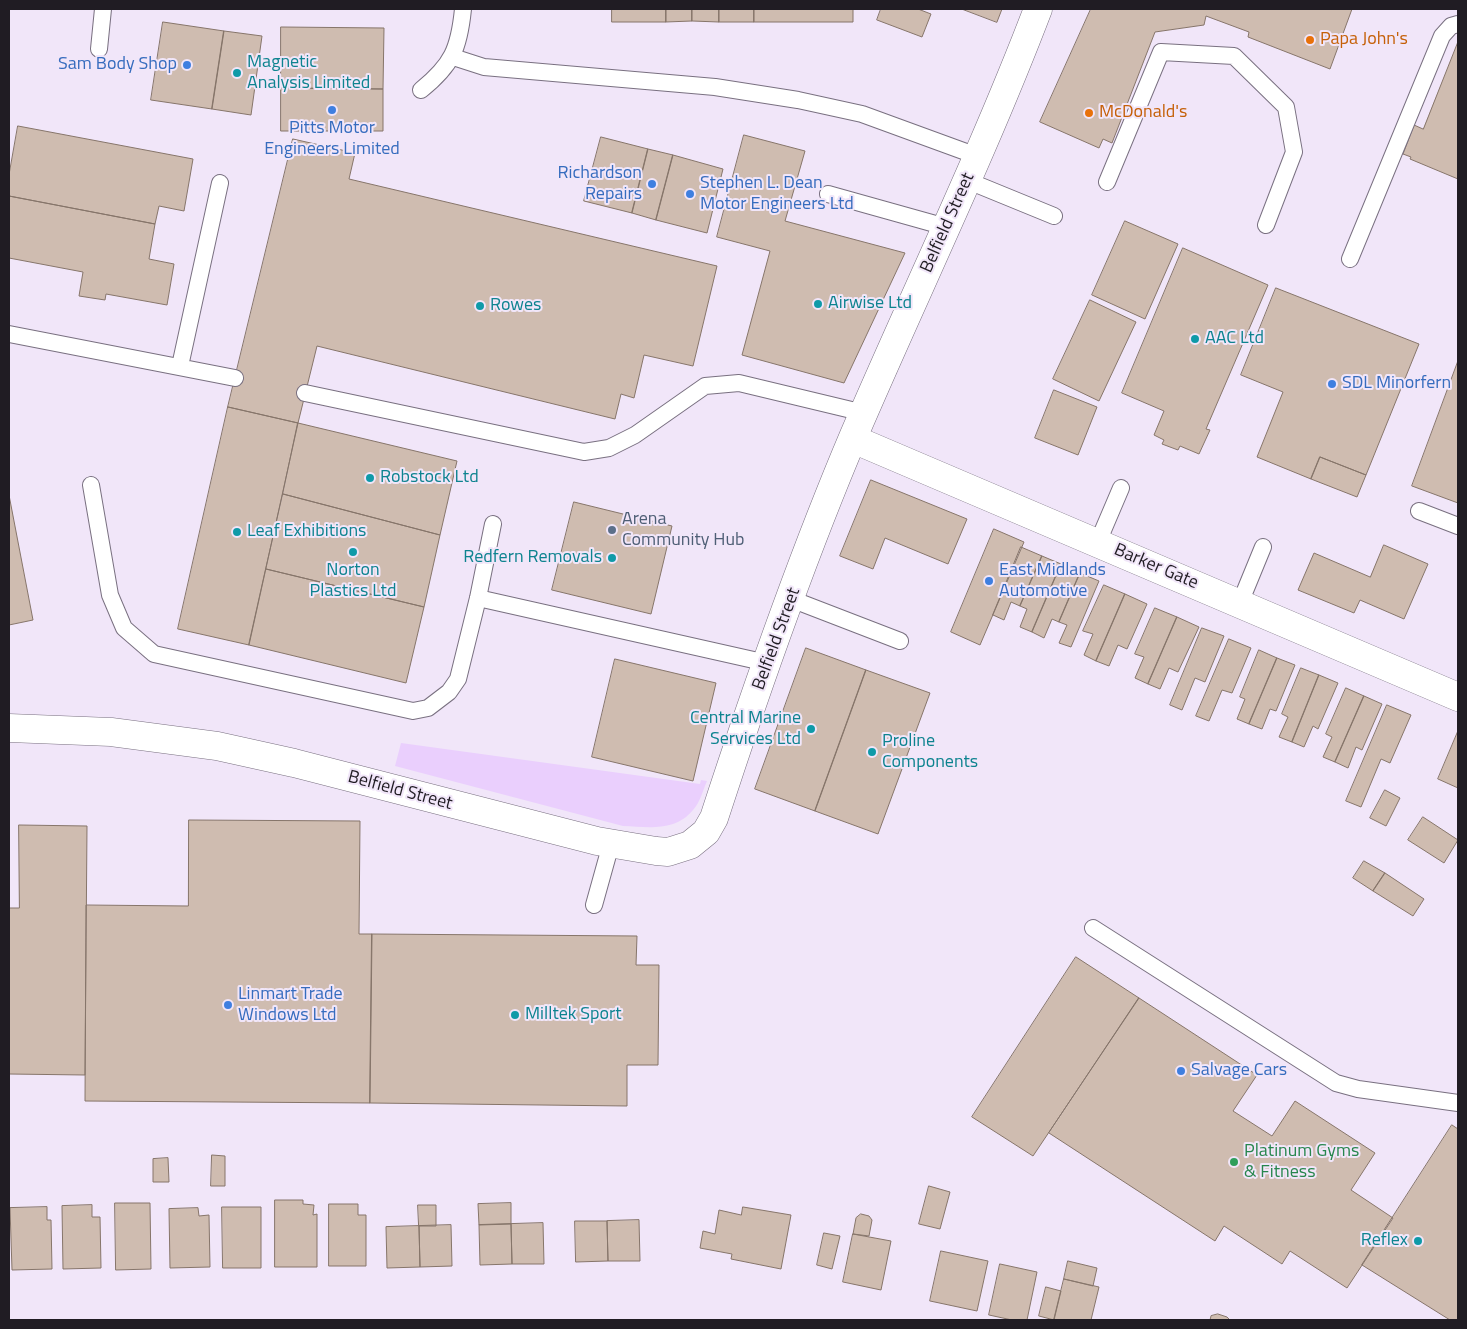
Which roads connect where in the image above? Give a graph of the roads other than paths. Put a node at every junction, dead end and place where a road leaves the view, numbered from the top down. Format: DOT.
graph roads {
  1 [pos="103,9"];
  2 [pos="463,9"];
  3 [pos="1038,9"];
  4 [pos="1458,24"];
  5 [pos="99,49"];
  6 [pos="453,57"];
  7 [pos="421,90"];
  8 [pos="972,168"];
  9 [pos="1107,182"];
  10 [pos="220,183"];
  11 [pos="828,194"];
  12 [pos="1054,216"];
  13 [pos="1266,224"];
  14 [pos="946,227"];
  15 [pos="1350,259"];
  16 [pos="9,334"];
  17 [pos="180,366"];
  18 [pos="235,378"];
  19 [pos="306,393"];
  20 [pos="864,413"];
  21 [pos="853,439"];
  22 [pos="92,485"];
  23 [pos="1121,488"];
  24 [pos="1419,511"];
  25 [pos="493,524"];
  26 [pos="1458,526"];
  27 [pos="1098,542"];
  28 [pos="1263,548"];
  29 [pos="478,598"];
  30 [pos="791,599"];
  31 [pos="1240,603"];
  32 [pos="900,641"];
  33 [pos="767,663"];
  34 [pos="1458,697"];
  35 [pos="9,728"];
  36 [pos="611,844"];
  37 [pos="594,905"];
  38 [pos="1093,928"];
  39 [pos="1458,1103"];
  1 -- 5 [label="lane"];
  2 -- 6 [label="lane"];
  3 -- 8 [label="street, Belfield Street"];
  4 -- 15 [label="lane"];
  6 -- 7 [label="lane"];
  6 -- 8 [label="lane"];
  8 -- 12 [label="lane"];
  8 -- 14 [label="street, Belfield Street"];
  9 -- 13 [label="lane"];
  10 -- 17 [label="lane"];
  11 -- 14 [label="lane"];
  14 -- 20 [label="street, Belfield Street"];
  16 -- 17 [label="lane"];
  17 -- 18 [label="lane"];
  19 -- 20 [label="lane"];
  20 -- 21 [label="street, Belfield Street"];
  21 -- 27 [label="street, Barker Gate"];
  21 -- 30 [label="street, Belfield Street"];
  22 -- 29 [label="lane"];
  23 -- 27 [label="lane"];
  24 -- 26 [label="lane"];
  25 -- 29 [label="lane"];
  27 -- 31 [label="street, Barker Gate"];
  28 -- 31 [label="lane"];
  29 -- 33 [label="lane"];
  30 -- 32 [label="lane"];
  30 -- 33 [label="street, Belfield Street"];
  31 -- 34 [label="street, Barker Gate"];
  33 -- 36 [label="street, Belfield Street"];
  35 -- 36 [label="street, Belfield Street"];
  36 -- 37 [label="lane"];
  38 -- 39 [label="lane"];
}
